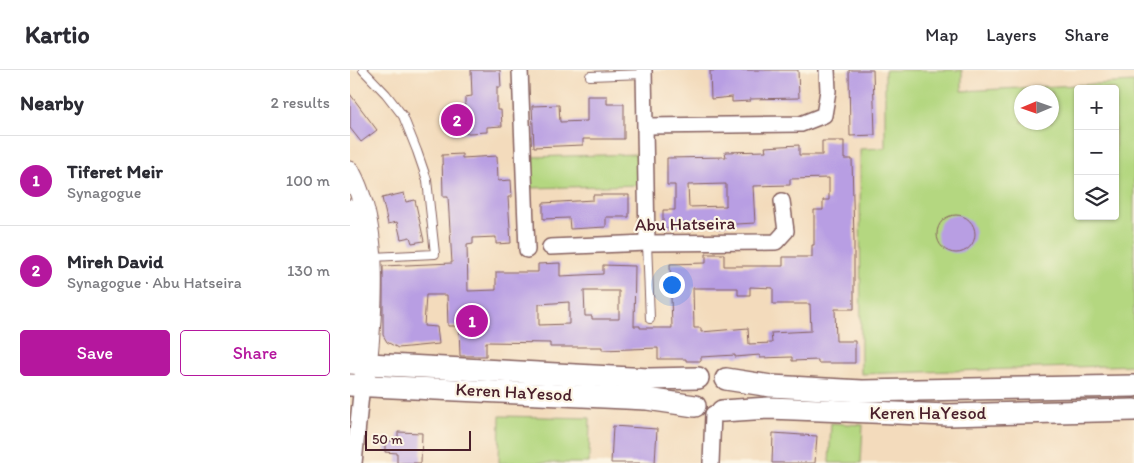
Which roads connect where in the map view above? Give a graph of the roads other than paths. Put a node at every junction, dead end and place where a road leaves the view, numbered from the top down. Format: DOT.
graph roads {
  1 [pos="364,70"];
  2 [pos="520,70"];
  3 [pos="828,70"];
  4 [pos="644,72"];
  5 [pos="590,76"];
  6 [pos="646,126"];
  7 [pos="350,171"];
  8 [pos="782,201"];
  9 [pos="350,209"];
  10 [pos="647,243"];
  11 [pos="550,247"];
  12 [pos="527,250"];
  13 [pos="372,257"];
  14 [pos="650,319"];
  15 [pos="354,325"];
  16 [pos="358,363"];
  17 [pos="698,378"];
  18 [pos="726,379"];
  19 [pos="356,385"];
  20 [pos="1134,386"];
  21 [pos="710,410"];
  22 [pos="1134,410"];
  23 [pos="354,463"];
  24 [pos="711,463"];
  1 -- 13 [label="lane"];
  2 -- 12 [label="street"];
  3 -- 6 [label="street"];
  4 -- 5 [label="lane"];
  4 -- 6 [label="street"];
  6 -- 10 [label="street"];
  7 -- 13 [label="street"];
  8 -- 10 [label="street, Abu Hatseira"];
  9 -- 15 [label="street"];
  10 -- 11 [label="street, Abu Hatseira"];
  10 -- 14 [label="lane"];
  13 -- 16 [label="street"];
  15 -- 16 [label="street"];
  16 -- 17 [label="main road, Keren HaYesod"];
  16 -- 19 [label="street"];
  17 -- 18 [label="main road"];
  17 -- 21 [label="main road"];
  18 -- 20 [label="main road, Keren HaYesod"];
  18 -- 21 [label="main road"];
  19 -- 21 [label="main road, Keren HaYesod"];
  19 -- 23 [label="street"];
  21 -- 22 [label="main road, Keren HaYesod"];
  21 -- 24 [label="street"];
}
